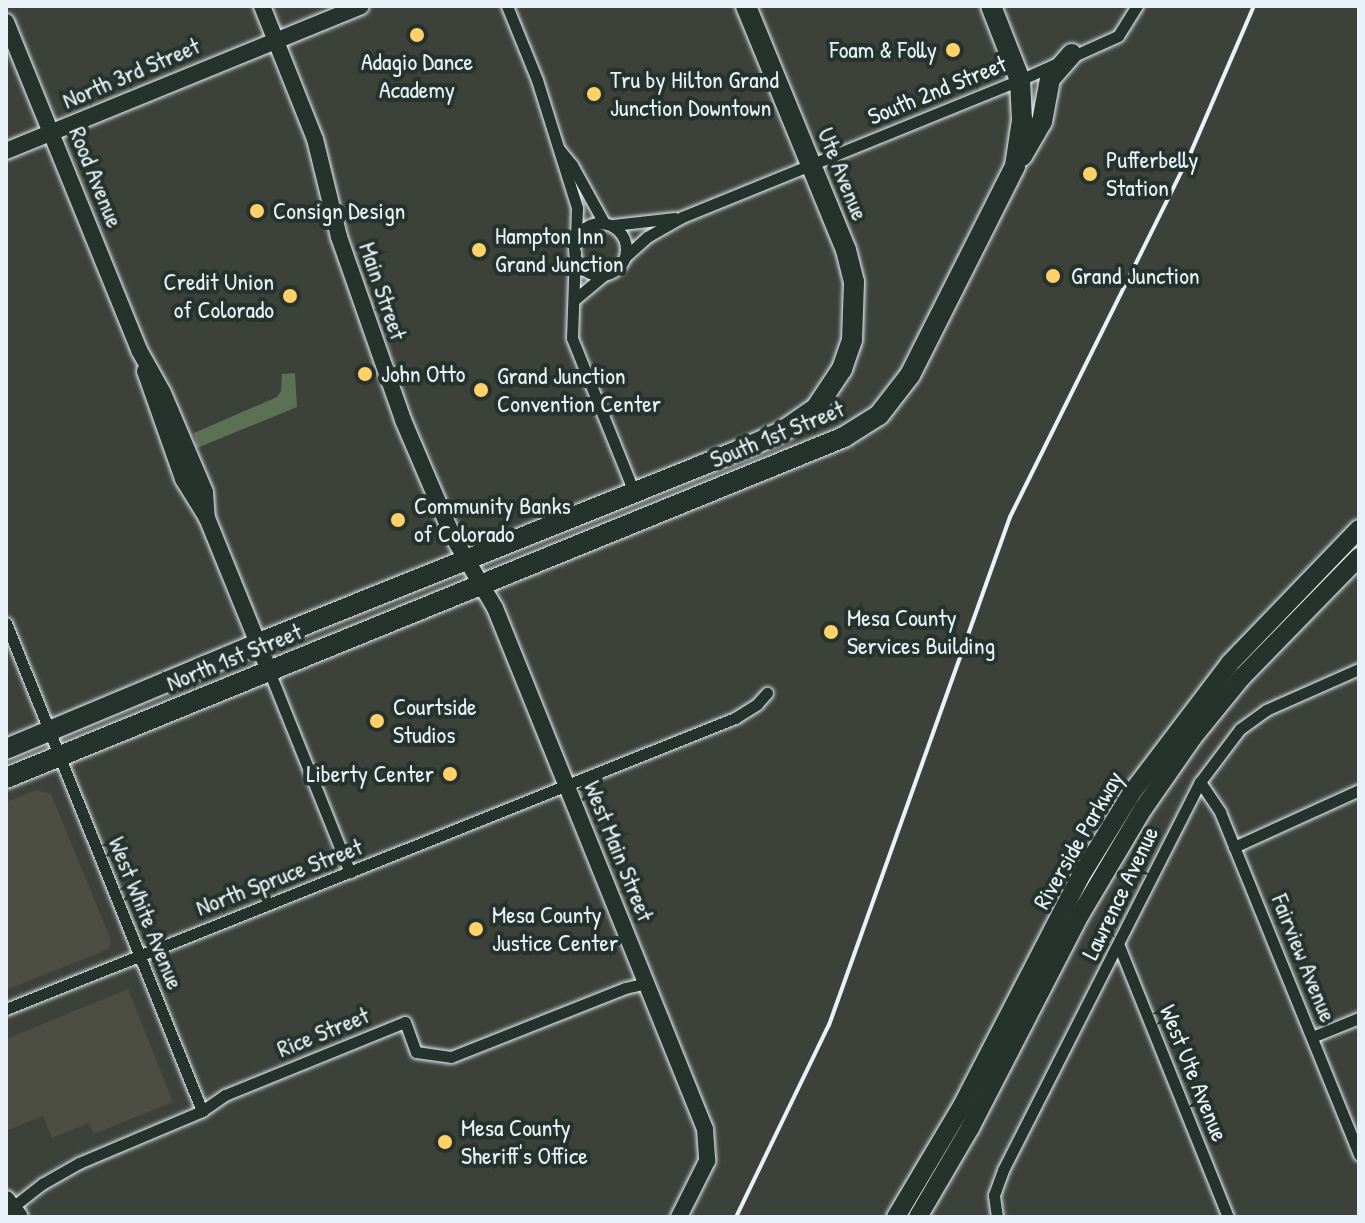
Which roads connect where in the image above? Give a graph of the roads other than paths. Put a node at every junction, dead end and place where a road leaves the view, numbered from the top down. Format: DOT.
graph roads {
  1 [pos="262,6"];
  2 [pos="361,6"];
  3 [pos="507,6"];
  4 [pos="746,6"];
  5 [pos="991,6"];
  6 [pos="1137,6"];
  7 [pos="6,22"];
  8 [pos="276,39"];
  9 [pos="1072,54"];
  10 [pos="1020,80"];
  11 [pos="53,133"];
  12 [pos="558,149"];
  13 [pos="6,151"];
  14 [pos="811,165"];
  15 [pos="1015,166"];
  16 [pos="682,217"];
  17 [pos="606,224"];
  18 [pos="576,239"];
  19 [pos="575,252"];
  20 [pos="625,257"];
  21 [pos="606,274"];
  22 [pos="574,300"];
  23 [pos="842,369"];
  24 [pos="634,492"];
  25 [pos="1359,529"];
  26 [pos="1359,557"];
  27 [pos="467,559"];
  28 [pos="481,582"];
  29 [pos="6,623"];
  30 [pos="259,643"];
  31 [pos="1359,669"];
  32 [pos="269,671"];
  33 [pos="767,693"];
  34 [pos="49,731"];
  35 [pos="6,749"];
  36 [pos="59,756"];
  37 [pos="6,778"];
  38 [pos="1200,782"];
  39 [pos="568,786"];
  40 [pos="1359,790"];
  41 [pos="1234,847"];
  42 [pos="350,872"];
  43 [pos="1119,946"];
  44 [pos="139,955"];
  45 [pos="647,983"];
  46 [pos="6,1009"];
  47 [pos="1359,1018"];
  48 [pos="1312,1037"];
  49 [pos="202,1111"];
  50 [pos="1359,1155"];
  51 [pos="11,1209"];
  52 [pos="679,1217"];
  53 [pos="896,1217"];
  54 [pos="918,1217"];
  55 [pos="997,1217"];
  56 [pos="1228,1217"];
  1 -- 8 [label="street, Main Street"];
  2 -- 8 [label="street, North 3rd Street"];
  3 -- 12 [label="street"];
  4 -- 14 [label="highway, Ute Avenue"];
  5 -- 10 [label="highway, South 1st Street"];
  6 -- 9 [label="street, South 2nd Street"];
  7 -- 11 [label="street, Rood Avenue"];
  8 -- 11 [label="street, North 3rd Street"];
  8 -- 27 [label="street, Main Street"];
  9 -- 10 [label="street, South 2nd Street"];
  9 -- 15 [label="highway"];
  10 -- 14 [label="street, South 2nd Street"];
  10 -- 15 [label="highway, South 1st Street"];
  11 -- 13 [label="street, North 3rd Street"];
  11 -- 30 [label="street, Rood Avenue"];
  12 -- 17 [label="street"];
  12 -- 18 [label="street"];
  14 -- 16 [label="street, South 2nd Street"];
  14 -- 23 [label="highway, Ute Avenue"];
  15 -- 28 [label="highway, South 1st Street"];
  16 -- 17 [label="street, South 2nd Street"];
  16 -- 20 [label="street, South 2nd Street"];
  17 -- 18 [label="street"];
  17 -- 20 [label="street"];
  18 -- 19 [label="street"];
  19 -- 21 [label="street"];
  19 -- 22 [label="street"];
  20 -- 21 [label="street"];
  21 -- 22 [label="street"];
  22 -- 24 [label="street"];
  23 -- 24 [label="highway, South 1st Street"];
  24 -- 27 [label="highway, South 1st Street"];
  25 -- 53 [label="main road, Riverside Parkway"];
  26 -- 54 [label="main road, Riverside Parkway"];
  27 -- 28 [label="street, Main Street"];
  27 -- 30 [label="highway, North 1st Street"];
  28 -- 32 [label="highway, North 1st Street"];
  28 -- 39 [label="street, West Main Street"];
  29 -- 34 [label="street, West White Avenue"];
  30 -- 32 [label="street, Rood Avenue"];
  30 -- 34 [label="highway, North 1st Street"];
  31 -- 38 [label="street, Lawrence Avenue"];
  32 -- 36 [label="highway, North 1st Street"];
  32 -- 42 [label="street"];
  33 -- 39 [label="street, North Spruce Street"];
  34 -- 35 [label="highway, North 1st Street"];
  34 -- 36 [label="street, West White Avenue"];
  36 -- 37 [label="highway, North 1st Street"];
  36 -- 44 [label="street, West White Avenue"];
  38 -- 41 [label="street, Fairview Avenue"];
  38 -- 43 [label="street, Lawrence Avenue"];
  39 -- 42 [label="street, North Spruce Street"];
  39 -- 45 [label="street, West Main Street"];
  40 -- 41 [label="street"];
  41 -- 48 [label="street, Fairview Avenue"];
  42 -- 44 [label="street, North Spruce Street"];
  43 -- 55 [label="street, Lawrence Avenue"];
  43 -- 56 [label="street, West Ute Avenue"];
  44 -- 46 [label="street, North Spruce Street"];
  44 -- 49 [label="street, West White Avenue"];
  45 -- 49 [label="street, Rice Street"];
  45 -- 52 [label="street, West Main Street"];
  47 -- 48 [label="street"];
  48 -- 50 [label="street, Fairview Avenue"];
  49 -- 51 [label="street, Rice Street"];
}
